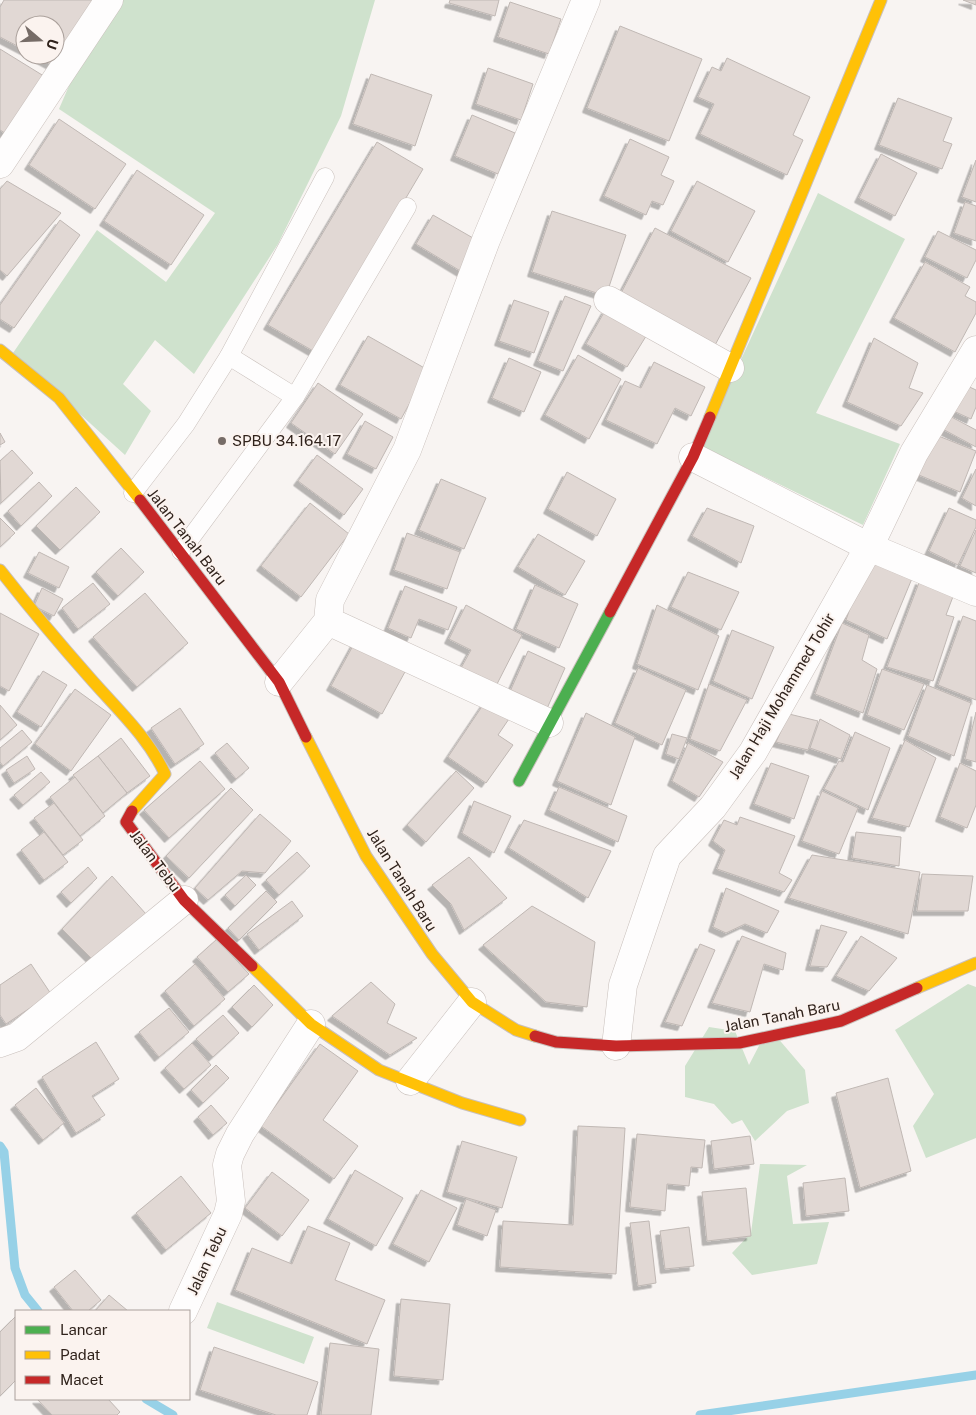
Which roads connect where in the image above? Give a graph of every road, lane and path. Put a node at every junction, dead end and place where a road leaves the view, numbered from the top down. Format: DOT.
graph roads {
  1 [pos="110,0"];
  2 [pos="586,0"];
  3 [pos="880,0"];
  4 [pos="0,164"];
  5 [pos="326,176"];
  6 [pos="406,206"];
  7 [pos="608,300"];
  8 [pos="0,350"];
  9 [pos="976,350"];
  10 [pos="229,356"];
  11 [pos="730,368"];
  12 [pos="295,398"];
  13 [pos="693,457"];
  14 [pos="133,493"];
  15 [pos="869,547"];
  16 [pos="181,552"];
  17 [pos="0,570"];
  18 [pos="976,592"];
  19 [pos="328,621"];
  20 [pos="279,682"];
  21 [pos="550,723"];
  22 [pos="519,781"];
  23 [pos="184,900"];
  24 [pos="976,963"];
  25 [pos="466,1010"];
  26 [pos="311,1024"];
  27 [pos="0,1043"];
  28 [pos="616,1046"];
  29 [pos="410,1082"];
  30 [pos="520,1120"];
  31 [pos="183,1310"];
  1 -- 4 [label="street"];
  2 -- 19 [label="street"];
  3 -- 11 [label="street"];
  5 -- 10 [label="lane"];
  6 -- 12 [label="lane"];
  7 -- 11 [label="street"];
  8 -- 14 [label="street, Jalan Tanah Baru"];
  9 -- 15 [label="street, Jalan Haji Mohammed Tohir"];
  10 -- 12 [label="lane"];
  10 -- 14 [label="lane"];
  11 -- 13 [label="street"];
  12 -- 16 [label="lane"];
  13 -- 15 [label="street"];
  13 -- 21 [label="street"];
  14 -- 16 [label="street, Jalan Tanah Baru"];
  15 -- 18 [label="street"];
  15 -- 28 [label="street, Jalan Haji Mohammed Tohir"];
  16 -- 20 [label="street, Jalan Tanah Baru"];
  17 -- 23 [label="street, Jalan Tebu"];
  19 -- 20 [label="street"];
  19 -- 21 [label="street"];
  20 -- 25 [label="street, Jalan Tanah Baru"];
  21 -- 22 [label="street"];
  23 -- 26 [label="street, Jalan Tebu"];
  23 -- 27 [label="street"];
  24 -- 28 [label="street, Jalan Tanah Baru"];
  25 -- 28 [label="street, Jalan Tanah Baru"];
  25 -- 29 [label="street"];
  26 -- 29 [label="street, Jalan Tebu"];
  26 -- 31 [label="street, Jalan Tebu"];
  29 -- 30 [label="street, Jalan Tebu"];
}
